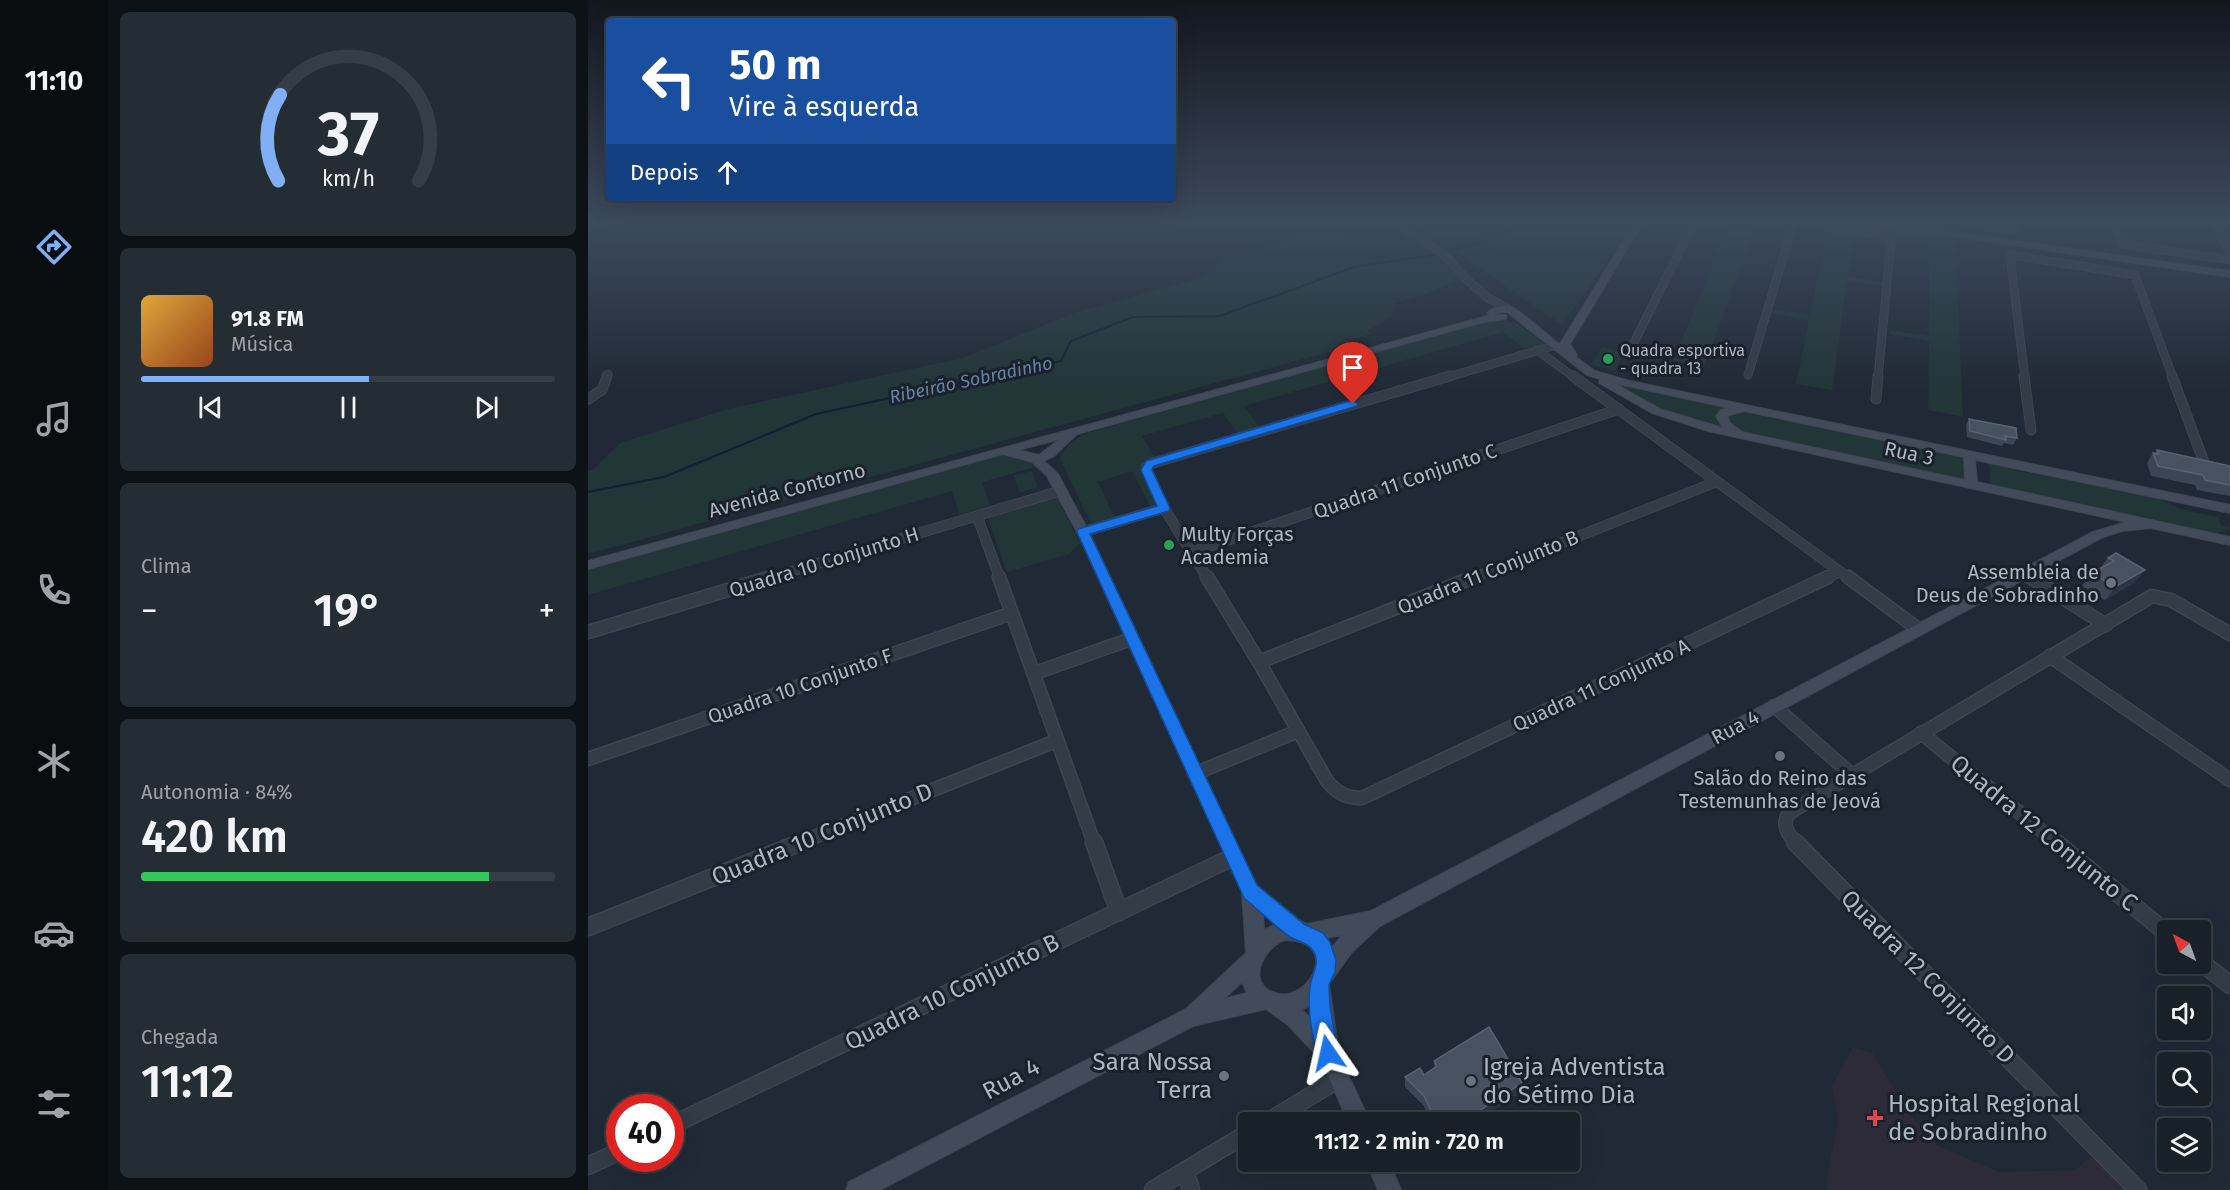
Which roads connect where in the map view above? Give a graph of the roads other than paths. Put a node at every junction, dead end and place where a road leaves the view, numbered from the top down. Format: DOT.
graph roads {
  1 [pos="1467,280"];
  2 [pos="1605,280"];
  3 [pos="1665,280"];
  4 [pos="1776,280"];
  5 [pos="1888,280"];
  6 [pos="2013,280"];
  7 [pos="2137,280"];
  8 [pos="1503,312"];
  9 [pos="1558,344"];
  10 [pos="1631,349"];
  11 [pos="1537,350"];
  12 [pos="608,374"];
  13 [pos="1748,375"];
  14 [pos="1623,387"];
  15 [pos="588,399"];
  16 [pos="1876,399"];
  17 [pos="1619,409"];
  18 [pos="1751,409"];
  19 [pos="1080,429"];
  20 [pos="2031,430"];
  21 [pos="1743,437"];
  22 [pos="1038,441"];
  23 [pos="1055,449"];
  24 [pos="996,452"];
  25 [pos="1969,454"];
  26 [pos="1029,457"];
  27 [pos="2205,465"];
  28 [pos="1052,474"];
  29 [pos="1716,482"];
  30 [pos="1971,486"];
  31 [pos="1060,491"];
  32 [pos="1164,508"];
  33 [pos="2078,508"];
  34 [pos="2230,509"];
  35 [pos="977,516"];
  36 [pos="2151,524"];
  37 [pos="1083,532"];
  38 [pos="2097,535"];
  39 [pos="2230,541"];
  40 [pos="1192,552"];
  41 [pos="588,565"];
  42 [pos="1839,572"];
  43 [pos="2023,573"];
  44 [pos="1012,613"];
  45 [pos="2106,625"];
  46 [pos="1918,629"];
  47 [pos="588,632"];
  48 [pos="2230,634"];
  49 [pos="1131,639"];
  50 [pos="2050,656"];
  51 [pos="1259,662"];
  52 [pos="1035,673"];
  53 [pos="1774,706"];
  54 [pos="1298,730"];
  55 [pos="1921,733"];
  56 [pos="1056,741"];
  57 [pos="588,759"];
  58 [pos="1194,774"];
  59 [pos="1851,774"];
  60 [pos="2230,780"];
  61 [pos="1233,857"];
  62 [pos="1251,891"];
  63 [pos="1119,912"];
  64 [pos="1372,920"];
  65 [pos="2157,925"];
  66 [pos="588,927"];
  67 [pos="1302,932"];
  68 [pos="1254,956"];
  69 [pos="2211,970"];
  70 [pos="1322,979"];
  71 [pos="2230,985"];
  72 [pos="1273,1002"];
  73 [pos="1190,1017"];
  74 [pos="1328,1053"];
  75 [pos="1339,1079"];
  76 [pos="1284,1112"];
  77 [pos="1354,1112"];
  78 [pos="684,1119"];
  79 [pos="1238,1139"];
  80 [pos="606,1158"];
  81 [pos="588,1166"];
  82 [pos="1185,1171"];
  83 [pos="1382,1172"];
  84 [pos="857,1190"];
  85 [pos="1153,1190"];
  86 [pos="1191,1190"];
  87 [pos="1390,1190"];
  88 [pos="2138,1190"];
  1 -- 8 [label="street"];
  2 -- 9 [label="street"];
  3 -- 10 [label="street"];
  4 -- 13 [label="street"];
  5 -- 16 [label="street"];
  6 -- 20 [label="street"];
  7 -- 27 [label="street"];
  8 -- 9 [label="street"];
  8 -- 19 [label="street"];
  9 -- 11 [label="street"];
  9 -- 14 [label="street, Rua 3"];
  11 -- 17 [label="street"];
  11 -- 32 [label="street"];
  12 -- 15 [label="street"];
  14 -- 18 [label="street, Rua 3"];
  14 -- 21 [label="street, Rua 3"];
  17 -- 29 [label="street"];
  17 -- 40 [label="street, Quadra 11 Conjunto C"];
  18 -- 21 [label="street"];
  18 -- 25 [label="street, Rua 3"];
  19 -- 22 [label="street, Avenida Contorno"];
  19 -- 23 [label="street"];
  21 -- 30 [label="street, Rua 3"];
  22 -- 23 [label="street"];
  22 -- 24 [label="street, Avenida Contorno"];
  22 -- 26 [label="street"];
  23 -- 26 [label="street"];
  23 -- 28 [label="street"];
  24 -- 26 [label="street"];
  24 -- 41 [label="street, Avenida Contorno"];
  25 -- 30 [label="street"];
  25 -- 34 [label="street, Rua 3"];
  26 -- 28 [label="street"];
  28 -- 31 [label="street"];
  29 -- 42 [label="street"];
  29 -- 51 [label="street, Quadra 11 Conjunto B"];
  30 -- 33 [label="street, Rua 3"];
  31 -- 35 [label="street, Quadra 10 Conjunto H"];
  31 -- 37 [label="street"];
  32 -- 37 [label="street"];
  32 -- 40 [label="street"];
  33 -- 36 [label="street, Rua 3"];
  33 -- 38 [label="street"];
  35 -- 44 [label="street"];
  35 -- 47 [label="street, Quadra 10 Conjunto H"];
  36 -- 38 [label="street, Rua 4"];
  36 -- 39 [label="street, Rua 3"];
  37 -- 49 [label="street"];
  38 -- 43 [label="street, Rua 4"];
  40 -- 51 [label="street"];
  42 -- 46 [label="street"];
  42 -- 54 [label="street, Quadra 11 Conjunto A"];
  43 -- 45 [label="street"];
  43 -- 46 [label="street, Rua 4"];
  44 -- 52 [label="street"];
  44 -- 57 [label="street, Quadra 10 Conjunto F"];
  45 -- 48 [label="street"];
  45 -- 50 [label="street"];
  46 -- 53 [label="street, Rua 4"];
  49 -- 52 [label="street"];
  49 -- 58 [label="street"];
  50 -- 55 [label="street"];
  50 -- 60 [label="street"];
  51 -- 54 [label="street"];
  52 -- 56 [label="street"];
  53 -- 59 [label="street"];
  53 -- 64 [label="street, Rua 4"];
  54 -- 58 [label="street"];
  55 -- 59 [label="street"];
  55 -- 65 [label="street, Quadra 12 Conjunto C"];
  56 -- 63 [label="street"];
  56 -- 66 [label="street, Quadra 10 Conjunto D"];
  58 -- 61 [label="street"];
  59 -- 88 [label="street, Quadra 12 Conjunto D"];
  61 -- 62 [label="street"];
  61 -- 63 [label="street, Quadra 10 Conjunto B"];
  62 -- 67 [label="street"];
  62 -- 68 [label="street"];
  63 -- 78 [label="street, Quadra 10 Conjunto B"];
  64 -- 67 [label="street"];
  64 -- 70 [label="street"];
  67 -- 68 [label="street"];
  67 -- 70 [label="street"];
  68 -- 72 [label="street"];
  68 -- 73 [label="street"];
  69 -- 71 [label="street"];
  70 -- 72 [label="street"];
  70 -- 74 [label="street"];
  72 -- 73 [label="street"];
  72 -- 74 [label="street"];
  73 -- 84 [label="street, Rua 4"];
  74 -- 75 [label="street"];
  75 -- 76 [label="street"];
  75 -- 77 [label="street"];
  79 -- 82 [label="street"];
  80 -- 81 [label="street"];
  82 -- 85 [label="street"];
  82 -- 86 [label="street"];
  83 -- 87 [label="street"];
}
